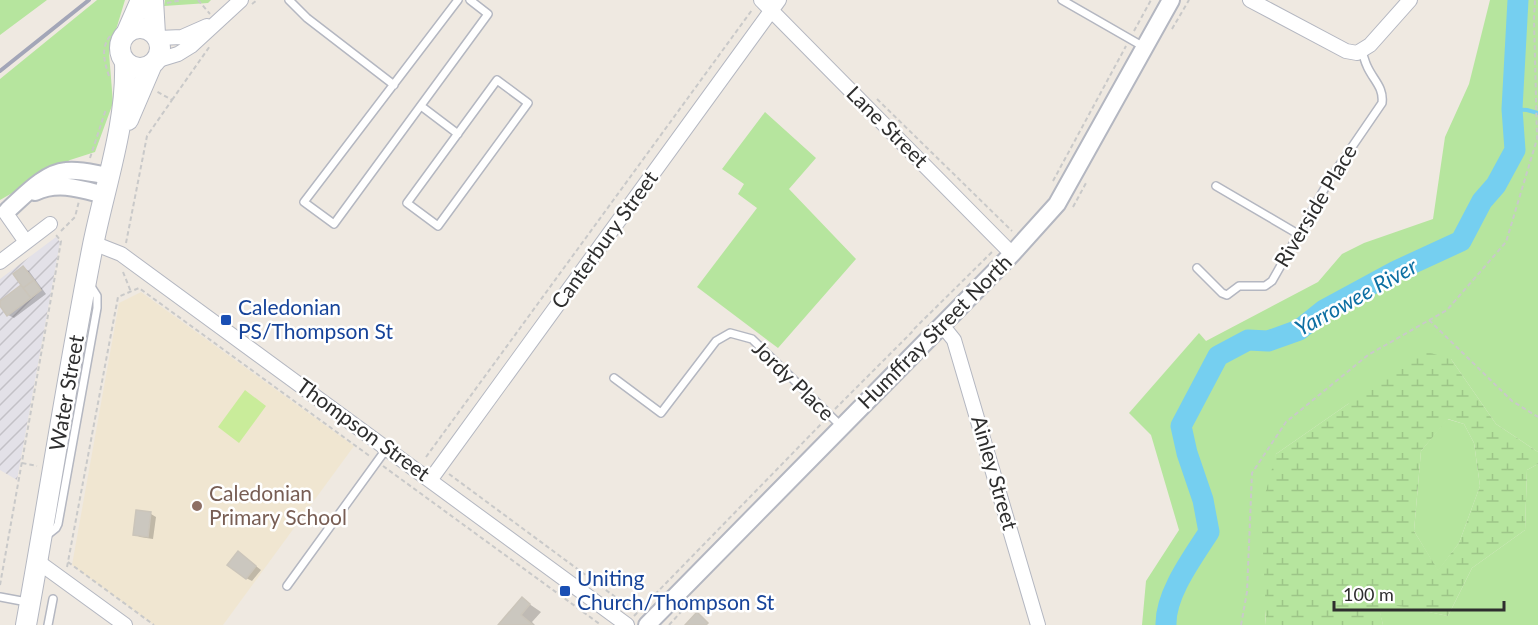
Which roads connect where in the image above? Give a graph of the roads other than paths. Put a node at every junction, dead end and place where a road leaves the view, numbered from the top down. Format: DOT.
graph roads {
  1 [pos="141,0"];
  2 [pos="153,0"];
  3 [pos="289,0"];
  4 [pos="458,0"];
  5 [pos="470,0"];
  6 [pos="1062,0"];
  7 [pos="1171,0"];
  8 [pos="1250,0"];
  9 [pos="1410,0"];
  10 [pos="245,4"];
  11 [pos="757,5"];
  12 [pos="775,5"];
  13 [pos="214,23"];
  14 [pos="121,31"];
  15 [pos="156,36"];
  16 [pos="1137,43"];
  17 [pos="1362,52"];
  18 [pos="125,62"];
  19 [pos="154,63"];
  20 [pos="394,85"];
  21 [pos="421,106"];
  22 [pos="458,134"];
  23 [pos="108,178"];
  24 [pos="1216,186"];
  25 [pos="4,213"];
  26 [pos="50,224"];
  27 [pos="1298,234"];
  28 [pos="26,242"];
  29 [pos="93,243"];
  30 [pos="1007,248"];
  31 [pos="0,262"];
  32 [pos="1197,268"];
  33 [pos="942,325"];
  34 [pos="614,378"];
  35 [pos="842,427"];
  36 [pos="387,448"];
  37 [pos="431,479"];
  38 [pos="37,561"];
  39 [pos="287,586"];
  40 [pos="0,597"];
  41 [pos="53,599"];
  42 [pos="30,603"];
  43 [pos="642,619"];
  44 [pos="26,625"];
  45 [pos="48,625"];
  46 [pos="125,625"];
  47 [pos="627,625"];
  48 [pos="1038,625"];
  1 -- 14 [label="main road"];
  2 -- 15 [label="main road"];
  3 -- 20 [label="lane"];
  4 -- 20 [label="lane"];
  5 -- 21 [label="lane"];
  6 -- 16 [label="lane"];
  7 -- 16 [label="street, Humffray Street North"];
  8 -- 17 [label="street"];
  9 -- 17 [label="street"];
  10 -- 13 [label="street"];
  11 -- 12 [label="street, Lane Street"];
  12 -- 30 [label="street, Lane Street"];
  12 -- 37 [label="street, Canterbury Street"];
  13 -- 15 [label="street"];
  13 -- 19 [label="street"];
  14 -- 15 [label="main road"];
  14 -- 18 [label="main road"];
  15 -- 19 [label="main road"];
  16 -- 30 [label="street, Humffray Street North"];
  17 -- 27 [label="lane, Riverside Place"];
  18 -- 19 [label="main road"];
  18 -- 23 [label="main road, Water Street"];
  19 -- 23 [label="main road, Water Street"];
  20 -- 21 [label="lane"];
  21 -- 22 [label="lane"];
  22 -- 22 [label="lane"];
  23 -- 25 [label="street"];
  23 -- 25 [label="street"];
  23 -- 29 [label="main road, Water Street"];
  24 -- 27 [label="lane"];
  25 -- 28 [label="street"];
  26 -- 28 [label="street"];
  27 -- 32 [label="lane, Riverside Place"];
  28 -- 31 [label="street"];
  29 -- 36 [label="street, Thompson Street"];
  29 -- 38 [label="main road, Water Street"];
  30 -- 33 [label="street, Humffray Street North"];
  33 -- 35 [label="street, Humffray Street North"];
  33 -- 48 [label="street, Ainley Street"];
  34 -- 35 [label="lane, Jordy Place"];
  35 -- 43 [label="street, Humffray Street North"];
  36 -- 37 [label="street, Thompson Street"];
  36 -- 39 [label="lane"];
  37 -- 47 [label="street, Thompson Street"];
  38 -- 42 [label="main road, Water Street"];
  38 -- 46 [label="street"];
  40 -- 42 [label="lane"];
  41 -- 45 [label="lane"];
  42 -- 44 [label="main road, Water Street"];
}
